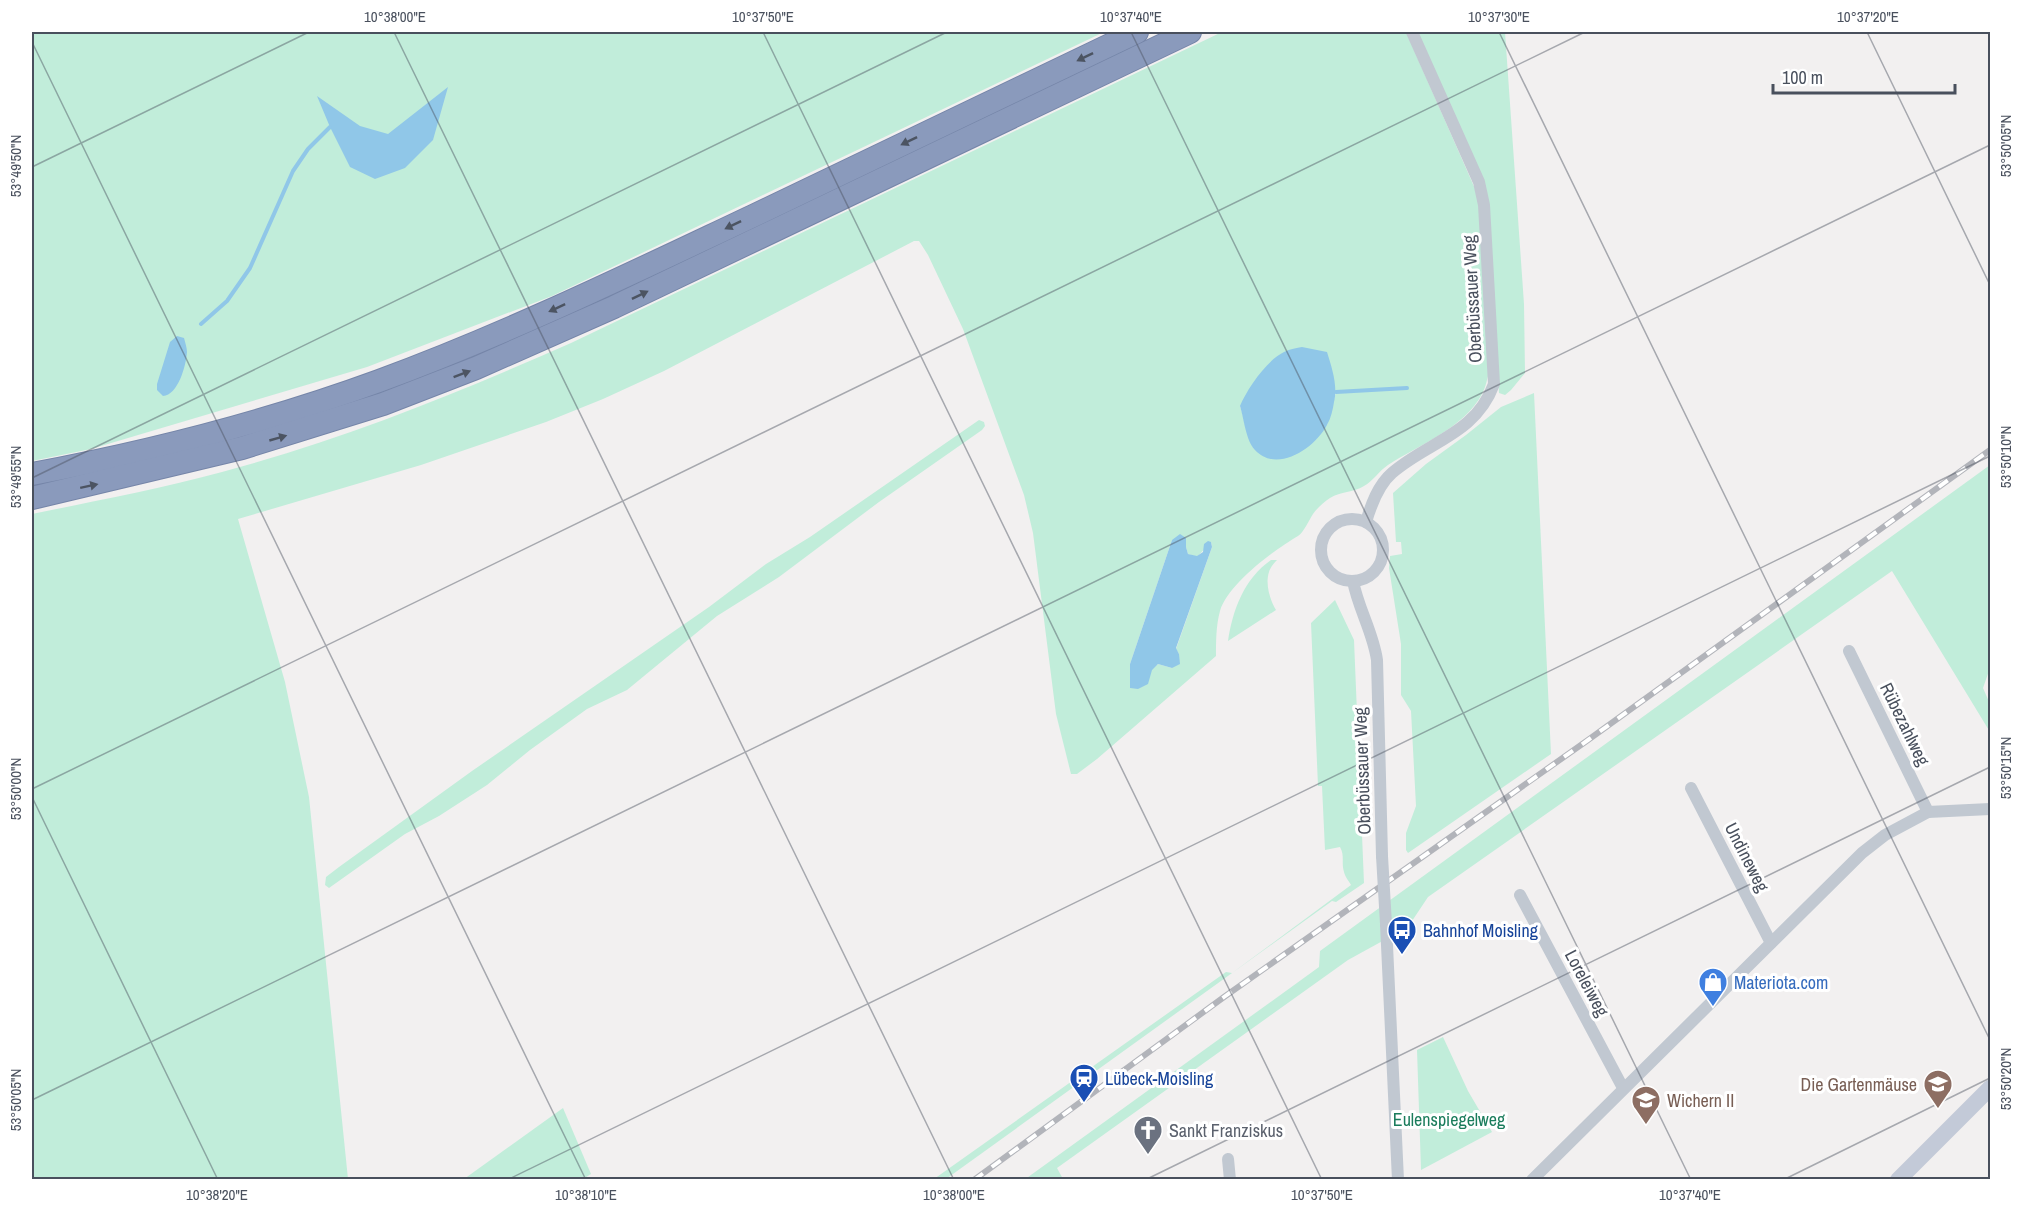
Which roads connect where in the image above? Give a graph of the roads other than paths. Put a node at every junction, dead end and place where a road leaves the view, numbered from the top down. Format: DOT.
graph roads {
  1 [pos="1137,32"];
  2 [pos="1190,32"];
  3 [pos="1412,32"];
  4 [pos="32,474"];
  5 [pos="32,498"];
  6 [pos="1366,522"];
  7 [pos="1353,581"];
  8 [pos="1849,651"];
  9 [pos="1691,788"];
  10 [pos="1990,809"];
  11 [pos="1928,812"];
  12 [pos="1520,896"];
  13 [pos="1771,943"];
  14 [pos="1623,1088"];
  15 [pos="1990,1088"];
  16 [pos="1228,1159"];
  17 [pos="1230,1179"];
  18 [pos="1398,1179"];
  19 [pos="1532,1179"];
  20 [pos="1898,1179"];
  1 -- 4 [label="highway, one-way"];
  5 -- 2 [label="highway, one-way"];
  3 -- 6 [label="street, Oberbüssauer Weg"];
  6 -- 7 [label="street"];
  6 -- 7 [label="street"];
  7 -- 18 [label="street, Oberbüssauer Weg, bridge"];
  8 -- 11 [label="street, Rübezahlweg"];
  9 -- 13 [label="street, Undineweg"];
  10 -- 11 [label="street"];
  11 -- 13 [label="street"];
  12 -- 14 [label="street, Loreleiweg"];
  13 -- 14 [label="street"];
  14 -- 19 [label="street"];
  15 -- 20 [label="main road"];
  16 -- 17 [label="street"];
}
